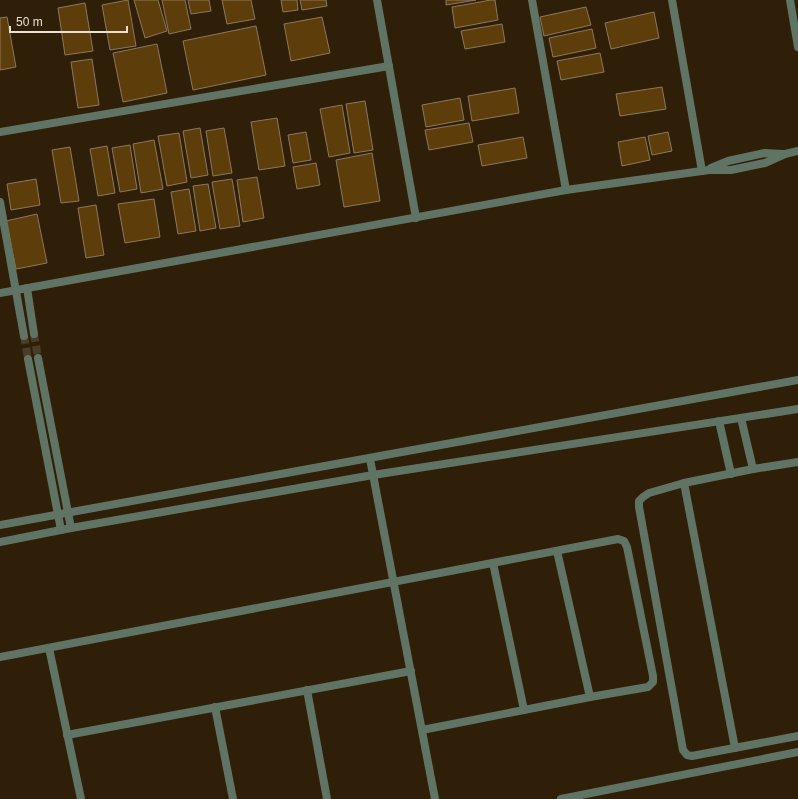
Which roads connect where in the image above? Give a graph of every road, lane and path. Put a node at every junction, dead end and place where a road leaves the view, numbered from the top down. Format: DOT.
graph roads {
  1 [pos="377,0"];
  2 [pos="532,0"];
  3 [pos="672,0"];
  4 [pos="790,0"];
  5 [pos="798,47"];
  6 [pos="389,66"];
  7 [pos="0,132"];
  8 [pos="798,151"];
  9 [pos="705,170"];
  10 [pos="566,190"];
  11 [pos="0,202"];
  12 [pos="416,218"];
  13 [pos="27,288"];
  14 [pos="16,290"];
  15 [pos="0,293"];
  16 [pos="34,334"];
  17 [pos="24,336"];
  18 [pos="38,358"];
  19 [pos="28,359"];
  20 [pos="798,380"];
  21 [pos="798,409"];
  22 [pos="741,418"];
  23 [pos="719,421"];
  24 [pos="370,459"];
  25 [pos="798,462"];
  26 [pos="753,469"];
  27 [pos="731,474"];
  28 [pos="373,475"];
  29 [pos="684,483"];
  30 [pos="68,512"];
  31 [pos="58,514"];
  32 [pos="0,525"];
  33 [pos="71,528"];
  34 [pos="61,530"];
  35 [pos="0,542"];
  36 [pos="557,551"];
  37 [pos="493,563"];
  38 [pos="394,582"];
  39 [pos="49,648"];
  40 [pos="0,657"];
  41 [pos="411,671"];
  42 [pos="307,690"];
  43 [pos="590,697"];
  44 [pos="215,707"];
  45 [pos="524,710"];
  46 [pos="422,730"];
  47 [pos="67,735"];
  48 [pos="798,736"];
  49 [pos="735,748"];
  50 [pos="798,752"];
  51 [pos="81,799"];
  52 [pos="233,799"];
  53 [pos="327,799"];
  54 [pos="435,799"];
  55 [pos="561,799"];
  1 -- 6 [label="street"];
  2 -- 10 [label="street"];
  3 -- 9 [label="street"];
  4 -- 5 [label="street"];
  6 -- 7 [label="street"];
  6 -- 12 [label="street"];
  8 -- 9 [label="street"];
  9 -- 10 [label="street"];
  10 -- 12 [label="street"];
  11 -- 14 [label="street"];
  12 -- 13 [label="street"];
  13 -- 14 [label="street"];
  13 -- 16 [label="street"];
  14 -- 15 [label="street"];
  14 -- 17 [label="street"];
  18 -- 30 [label="street"];
  19 -- 31 [label="street"];
  20 -- 24 [label="street"];
  21 -- 22 [label="street"];
  22 -- 23 [label="street"];
  22 -- 26 [label="street"];
  23 -- 27 [label="street"];
  23 -- 28 [label="street"];
  24 -- 28 [label="street"];
  24 -- 30 [label="street"];
  25 -- 26 [label="street"];
  26 -- 27 [label="street"];
  27 -- 29 [label="street"];
  28 -- 33 [label="street"];
  28 -- 38 [label="street"];
  29 -- 49 [label="street"];
  29 -- 49 [label="street"];
  30 -- 31 [label="street"];
  30 -- 33 [label="street"];
  31 -- 32 [label="street"];
  31 -- 34 [label="street"];
  33 -- 34 [label="street"];
  34 -- 35 [label="street"];
  36 -- 37 [label="street"];
  36 -- 43 [label="street"];
  36 -- 43 [label="street"];
  37 -- 38 [label="street"];
  37 -- 45 [label="street"];
  38 -- 39 [label="street"];
  38 -- 41 [label="street"];
  39 -- 40 [label="street"];
  39 -- 47 [label="street"];
  41 -- 42 [label="street"];
  41 -- 46 [label="street"];
  42 -- 44 [label="street"];
  42 -- 53 [label="street"];
  43 -- 45 [label="street"];
  44 -- 47 [label="street"];
  44 -- 52 [label="street"];
  45 -- 46 [label="street"];
  46 -- 54 [label="street"];
  47 -- 51 [label="street"];
  48 -- 49 [label="street"];
  50 -- 55 [label="street"];
}
